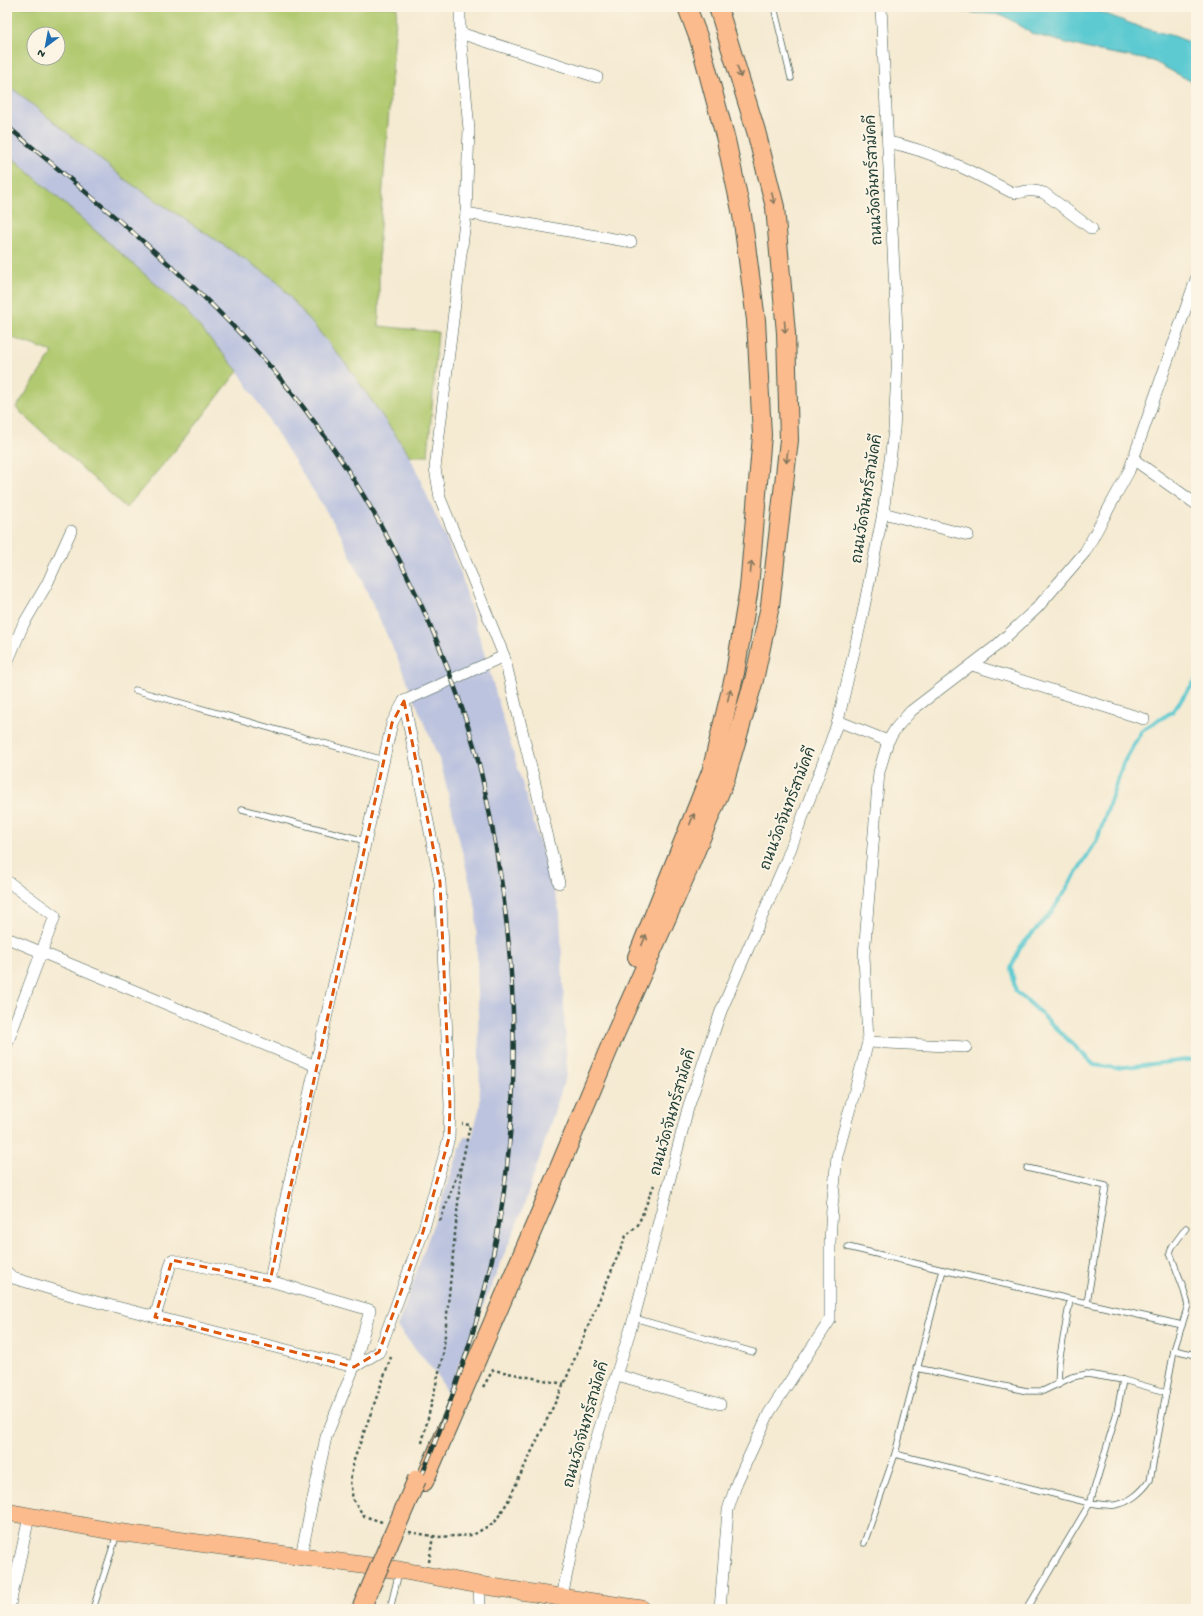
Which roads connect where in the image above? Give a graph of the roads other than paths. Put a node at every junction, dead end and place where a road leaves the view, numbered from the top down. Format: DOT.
graph roads {
  1 [pos="460,7"];
  2 [pos="687,7"];
  3 [pos="718,7"];
  4 [pos="774,7"];
  5 [pos="881,7"];
  6 [pos="460,33"];
  7 [pos="597,76"];
  8 [pos="791,78"];
  9 [pos="888,142"];
  10 [pos="466,213"];
  11 [pos="1092,229"];
  12 [pos="631,242"];
  13 [pos="1196,279"];
  14 [pos="1133,459"];
  15 [pos="1196,504"];
  16 [pos="882,513"];
  17 [pos="71,532"];
  18 [pos="968,535"];
  19 [pos="504,656"];
  20 [pos="7,663"];
  21 [pos="972,665"];
  22 [pos="135,690"];
  23 [pos="404,701"];
  24 [pos="1144,719"];
  25 [pos="838,720"];
  26 [pos="888,741"];
  27 [pos="384,760"];
  28 [pos="242,809"];
  29 [pos="367,842"];
  30 [pos="7,881"];
  31 [pos="559,884"];
  32 [pos="7,938"];
  33 [pos="41,952"];
  34 [pos="868,1042"];
  35 [pos="7,1044"];
  36 [pos="966,1046"];
  37 [pos="316,1066"];
  38 [pos="1026,1168"];
  39 [pos="1186,1228"];
  40 [pos="848,1247"];
  41 [pos="943,1270"];
  42 [pos="7,1272"];
  43 [pos="270,1281"];
  44 [pos="1070,1300"];
  45 [pos="1087,1303"];
  46 [pos="155,1317"];
  47 [pos="634,1318"];
  48 [pos="1182,1325"];
  49 [pos="1174,1350"];
  50 [pos="753,1352"];
  51 [pos="1196,1355"];
  52 [pos="354,1367"];
  53 [pos="916,1368"];
  54 [pos="617,1375"];
  55 [pos="1123,1380"];
  56 [pos="1058,1385"];
  57 [pos="1166,1392"];
  58 [pos="720,1404"];
  59 [pos="894,1454"];
  60 [pos="421,1480"];
  61 [pos="1090,1503"];
  62 [pos="7,1512"];
  63 [pos="29,1517"];
  64 [pos="117,1532"];
  65 [pos="864,1542"];
  66 [pos="300,1556"];
  67 [pos="400,1570"];
  68 [pos="479,1585"];
  69 [pos="562,1597"];
  70 [pos="9,1609"];
  71 [pos="93,1609"];
  72 [pos="361,1609"];
  73 [pos="369,1609"];
  74 [pos="390,1609"];
  75 [pos="480,1609"];
  76 [pos="642,1609"];
  77 [pos="720,1609"];
  78 [pos="1027,1609"];
  1 -- 6 [label="street"];
  60 -- 2 [label="highway, one-way"];
  3 -- 60 [label="highway, one-way"];
  4 -- 8 [label="lane"];
  5 -- 9 [label="street, ถนนวัดจันทร์สามัคคี"];
  6 -- 7 [label="street"];
  6 -- 10 [label="street"];
  9 -- 11 [label="street"];
  9 -- 16 [label="street, ถนนวัดจันทร์สามัคคี"];
  10 -- 12 [label="street"];
  10 -- 19 [label="street"];
  13 -- 14 [label="street"];
  14 -- 15 [label="street"];
  14 -- 21 [label="street"];
  16 -- 18 [label="street"];
  16 -- 25 [label="street, ถนนวัดจันทร์สามัคคี"];
  17 -- 20 [label="street"];
  19 -- 23 [label="street"];
  19 -- 31 [label="street"];
  21 -- 24 [label="street"];
  21 -- 26 [label="street"];
  22 -- 27 [label="lane"];
  23 -- 27 [label="street"];
  23 -- 52 [label="street"];
  25 -- 26 [label="street"];
  25 -- 47 [label="street, ถนนวัดจันทร์สามัคคี"];
  26 -- 34 [label="street"];
  27 -- 29 [label="street"];
  28 -- 29 [label="lane"];
  29 -- 37 [label="street"];
  30 -- 33 [label="street"];
  32 -- 33 [label="street"];
  33 -- 35 [label="street"];
  33 -- 37 [label="street"];
  34 -- 36 [label="street"];
  34 -- 77 [label="street"];
  37 -- 43 [label="street"];
  38 -- 45 [label="lane"];
  39 -- 48 [label="lane"];
  40 -- 41 [label="lane"];
  41 -- 44 [label="lane"];
  41 -- 53 [label="lane"];
  42 -- 46 [label="street"];
  43 -- 46 [label="street"];
  43 -- 52 [label="street"];
  44 -- 45 [label="lane"];
  44 -- 56 [label="lane"];
  45 -- 48 [label="lane"];
  46 -- 52 [label="street"];
  47 -- 50 [label="lane"];
  47 -- 54 [label="street, ถนนวัดจันทร์สามัคคี"];
  48 -- 49 [label="lane"];
  49 -- 51 [label="lane"];
  49 -- 57 [label="lane"];
  52 -- 66 [label="street"];
  53 -- 56 [label="lane"];
  53 -- 59 [label="lane"];
  54 -- 58 [label="street"];
  54 -- 69 [label="street, ถนนวัดจันทร์สามัคคี"];
  55 -- 56 [label="lane"];
  55 -- 57 [label="lane"];
  55 -- 61 [label="lane"];
  57 -- 61 [label="lane"];
  59 -- 61 [label="lane"];
  59 -- 65 [label="lane"];
  60 -- 72 [label="highway, bridge"];
  60 -- 73 [label="highway"];
  61 -- 78 [label="lane"];
  62 -- 63 [label="main road"];
  63 -- 64 [label="main road"];
  63 -- 70 [label="street"];
  64 -- 66 [label="main road"];
  64 -- 71 [label="lane"];
  66 -- 67 [label="main road"];
  67 -- 68 [label="main road"];
  67 -- 74 [label="lane"];
  68 -- 69 [label="main road"];
  68 -- 75 [label="street"];
  69 -- 76 [label="main road"];
}
